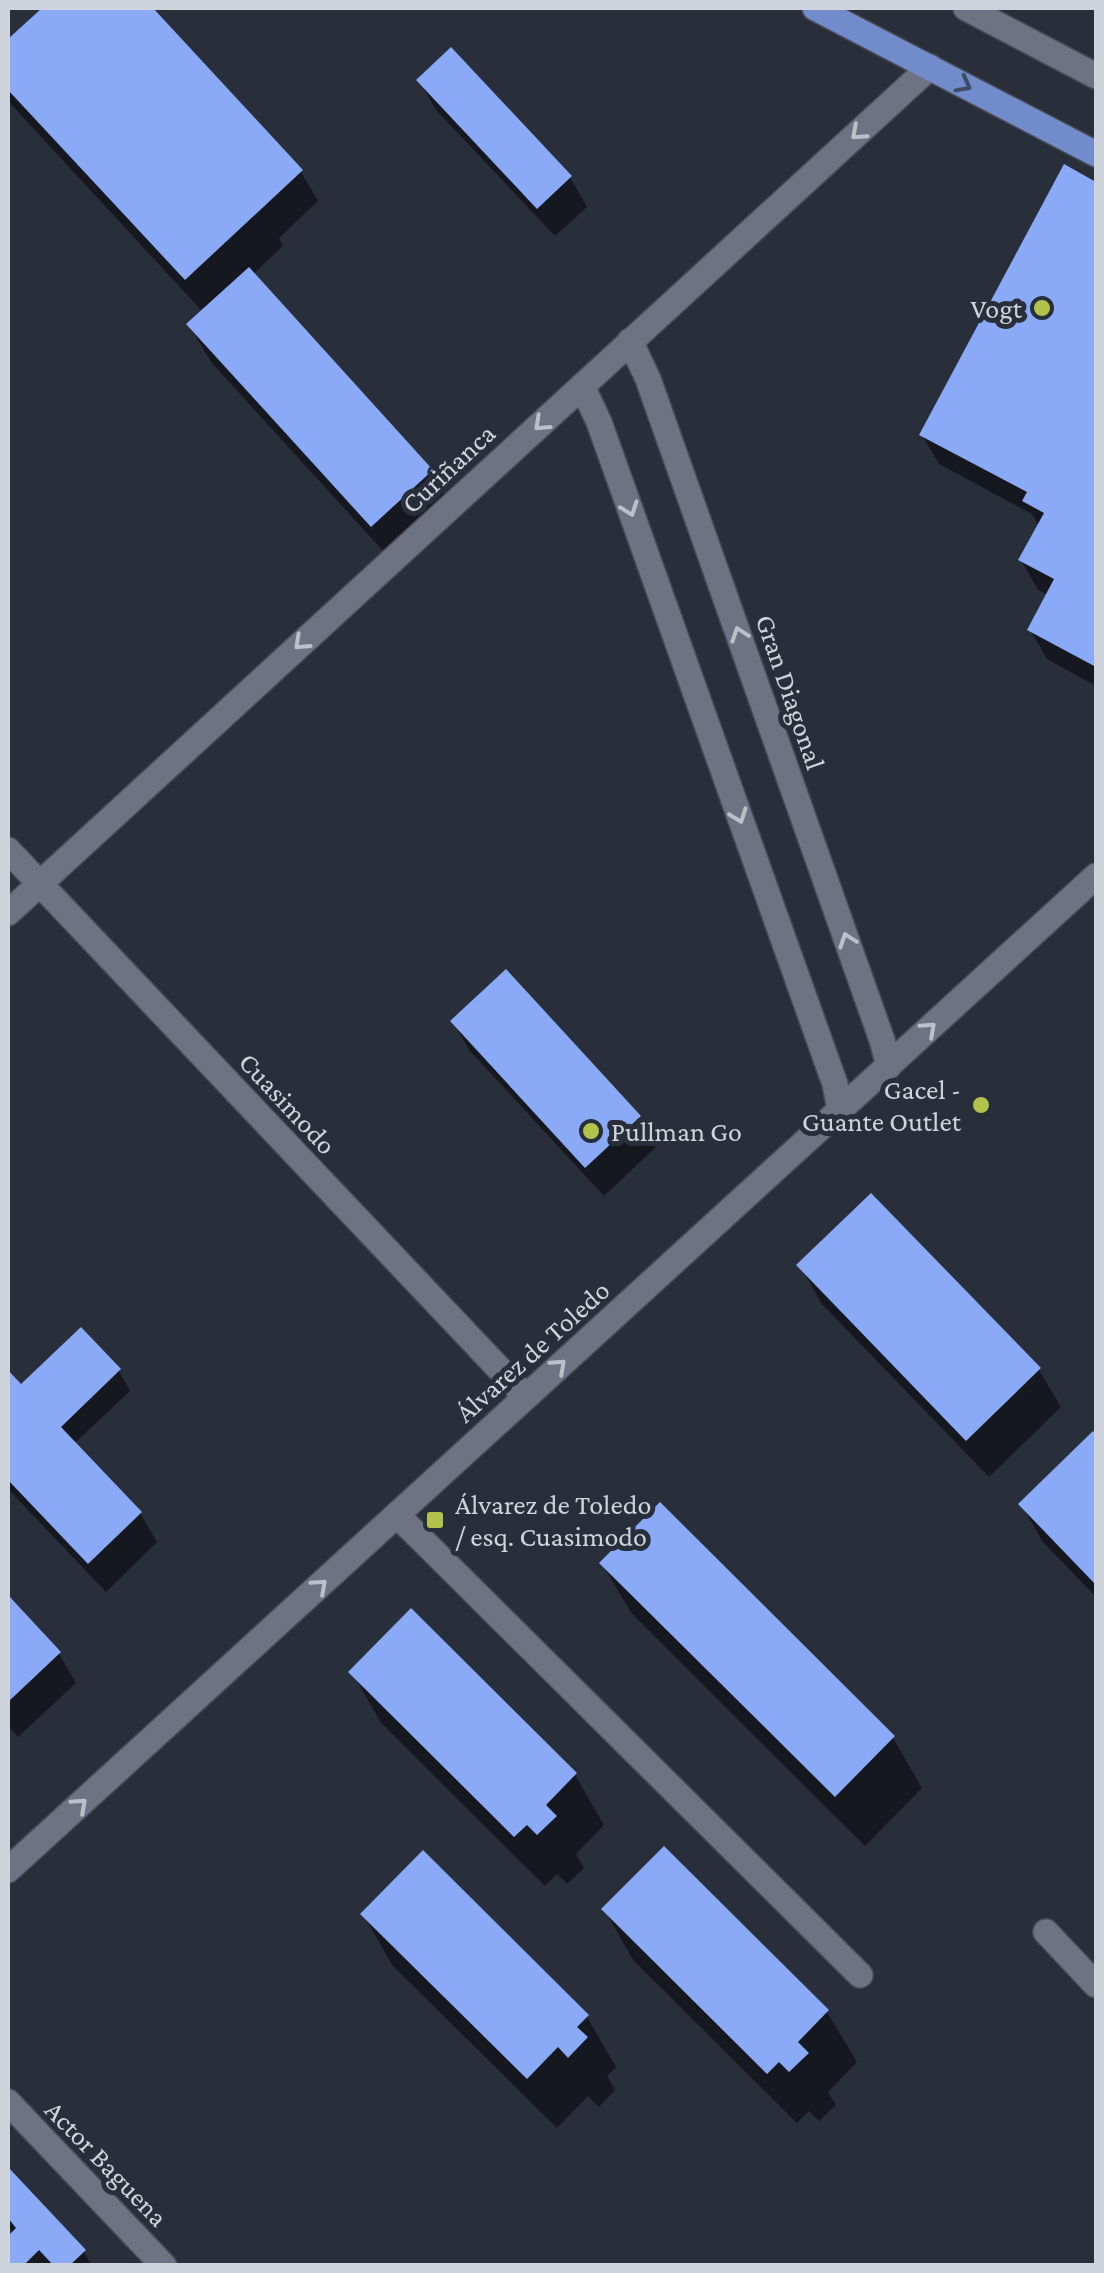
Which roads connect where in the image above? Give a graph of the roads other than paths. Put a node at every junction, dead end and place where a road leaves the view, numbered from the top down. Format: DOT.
graph roads {
  1 [pos="816,8"];
  2 [pos="966,8"];
  3 [pos="930,67"];
  4 [pos="1096,76"];
  5 [pos="1096,154"];
  6 [pos="630,341"];
  7 [pos="582,386"];
  8 [pos="8,850"];
  9 [pos="1096,876"];
  10 [pos="40,883"];
  11 [pos="8,913"];
  12 [pos="888,1066"];
  13 [pos="840,1110"];
  14 [pos="526,1397"];
  15 [pos="397,1515"];
  16 [pos="8,1870"];
  17 [pos="1046,1932"];
  18 [pos="860,1975"];
  19 [pos="1096,1985"];
  20 [pos="8,2102"];
  21 [pos="164,2266"];
  1 -- 3 [label="main road"];
  2 -- 4 [label="street"];
  3 -- 5 [label="main road, one-way"];
  3 -- 6 [label="street, Curiñanca, one-way"];
  6 -- 7 [label="street, Curiñanca"];
  12 -- 6 [label="street, Gran Diagonal, one-way"];
  7 -- 10 [label="street, Curiñanca, one-way"];
  7 -- 13 [label="street, one-way"];
  8 -- 10 [label="street, Cuasimodo"];
  12 -- 9 [label="street, Álvarez de Toledo, one-way"];
  10 -- 11 [label="street, Curiñanca"];
  10 -- 14 [label="street, Cuasimodo"];
  12 -- 13 [label="street, Álvarez de Toledo"];
  14 -- 13 [label="street, Álvarez de Toledo, one-way"];
  14 -- 15 [label="street, Álvarez de Toledo"];
  16 -- 15 [label="street, Álvarez de Toledo, one-way"];
  15 -- 18 [label="street"];
  17 -- 19 [label="street"];
  20 -- 21 [label="street, Actor Baguena"];
}
